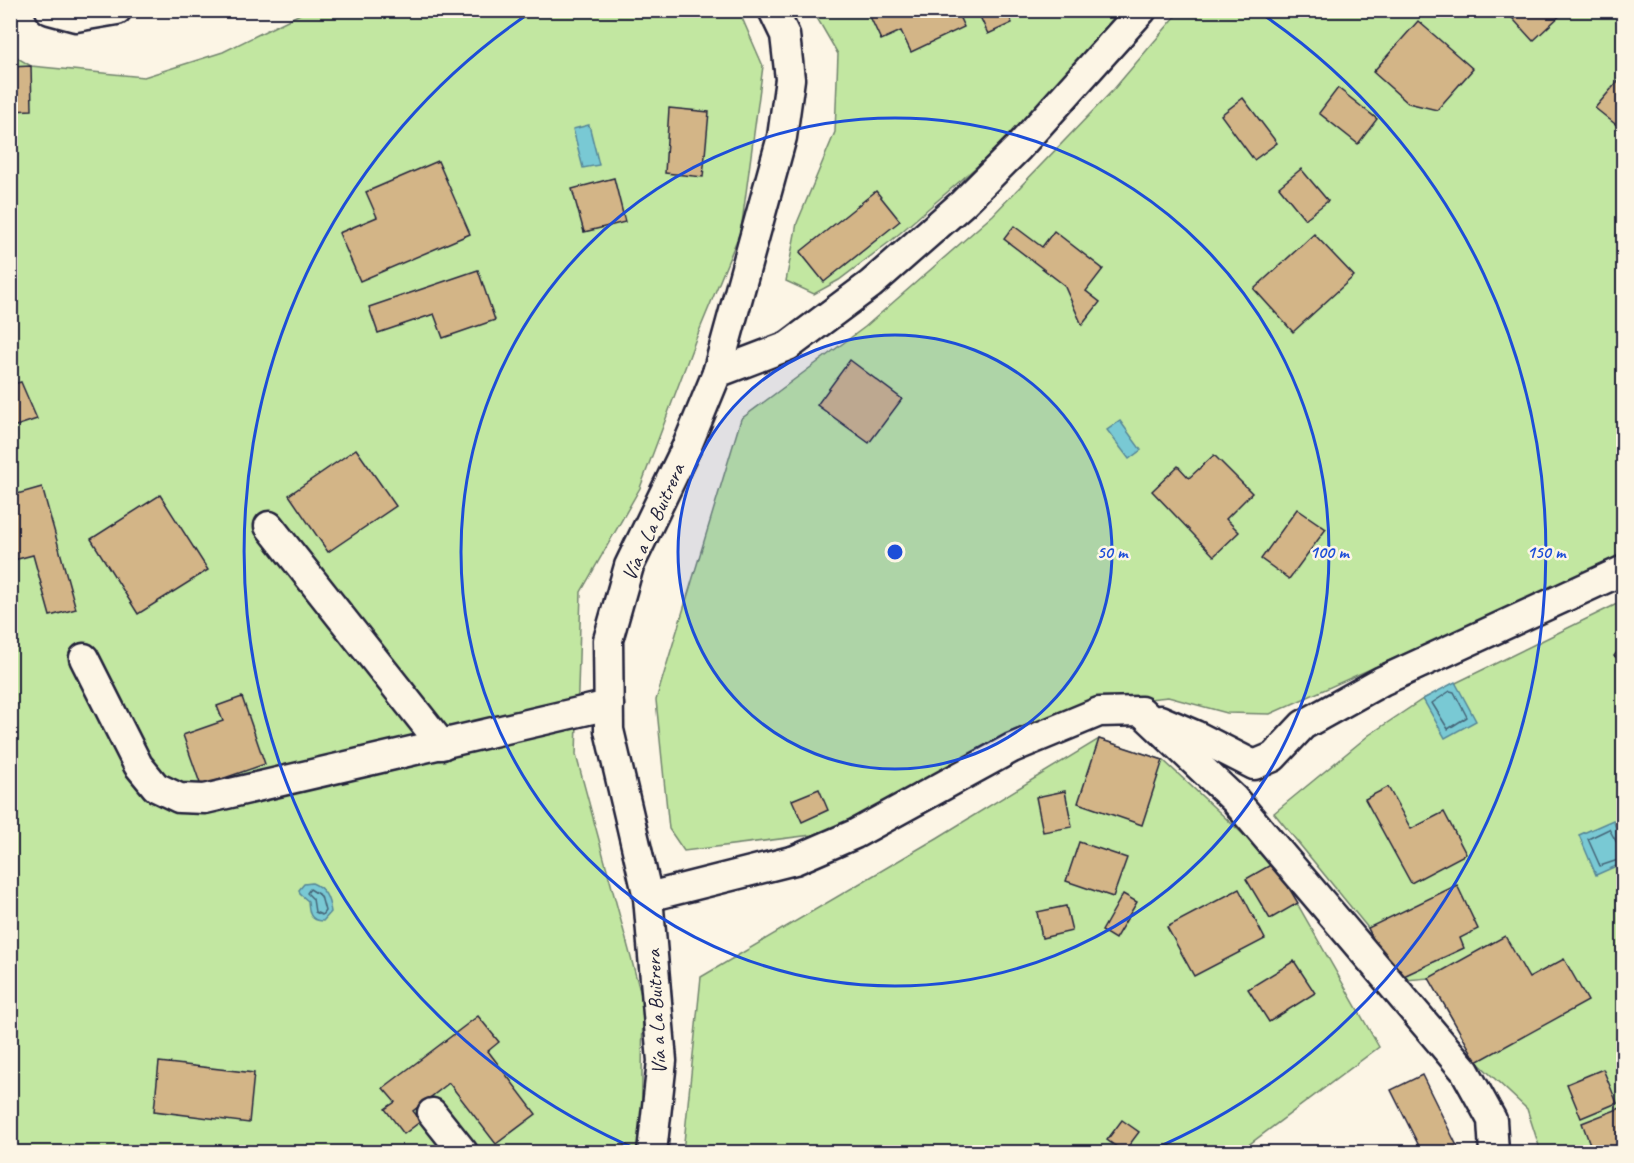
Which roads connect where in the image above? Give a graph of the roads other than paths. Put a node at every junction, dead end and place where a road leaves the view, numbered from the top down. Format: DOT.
graph roads {
  1 [pos="50,10"];
  2 [pos="117,10"];
  3 [pos="773,10"];
  4 [pos="1142,10"];
  5 [pos="717,373"];
  6 [pos="269,526"];
  7 [pos="1623,570"];
  8 [pos="84,658"];
  9 [pos="609,705"];
  10 [pos="1141,711"];
  11 [pos="442,745"];
  12 [pos="648,897"];
  13 [pos="432,1113"];
  14 [pos="463,1152"];
  15 [pos="652,1152"];
  16 [pos="1494,1152"];
  1 -- 2 [label="street"];
  3 -- 5 [label="street, Vía a La Buitrera"];
  4 -- 5 [label="street"];
  5 -- 9 [label="street, Vía a La Buitrera"];
  6 -- 11 [label="street"];
  7 -- 10 [label="street"];
  8 -- 11 [label="street"];
  9 -- 11 [label="street"];
  9 -- 12 [label="street, Vía a La Buitrera"];
  10 -- 12 [label="street"];
  10 -- 16 [label="street"];
  12 -- 15 [label="street, Vía a La Buitrera"];
  13 -- 14 [label="street"];
}
